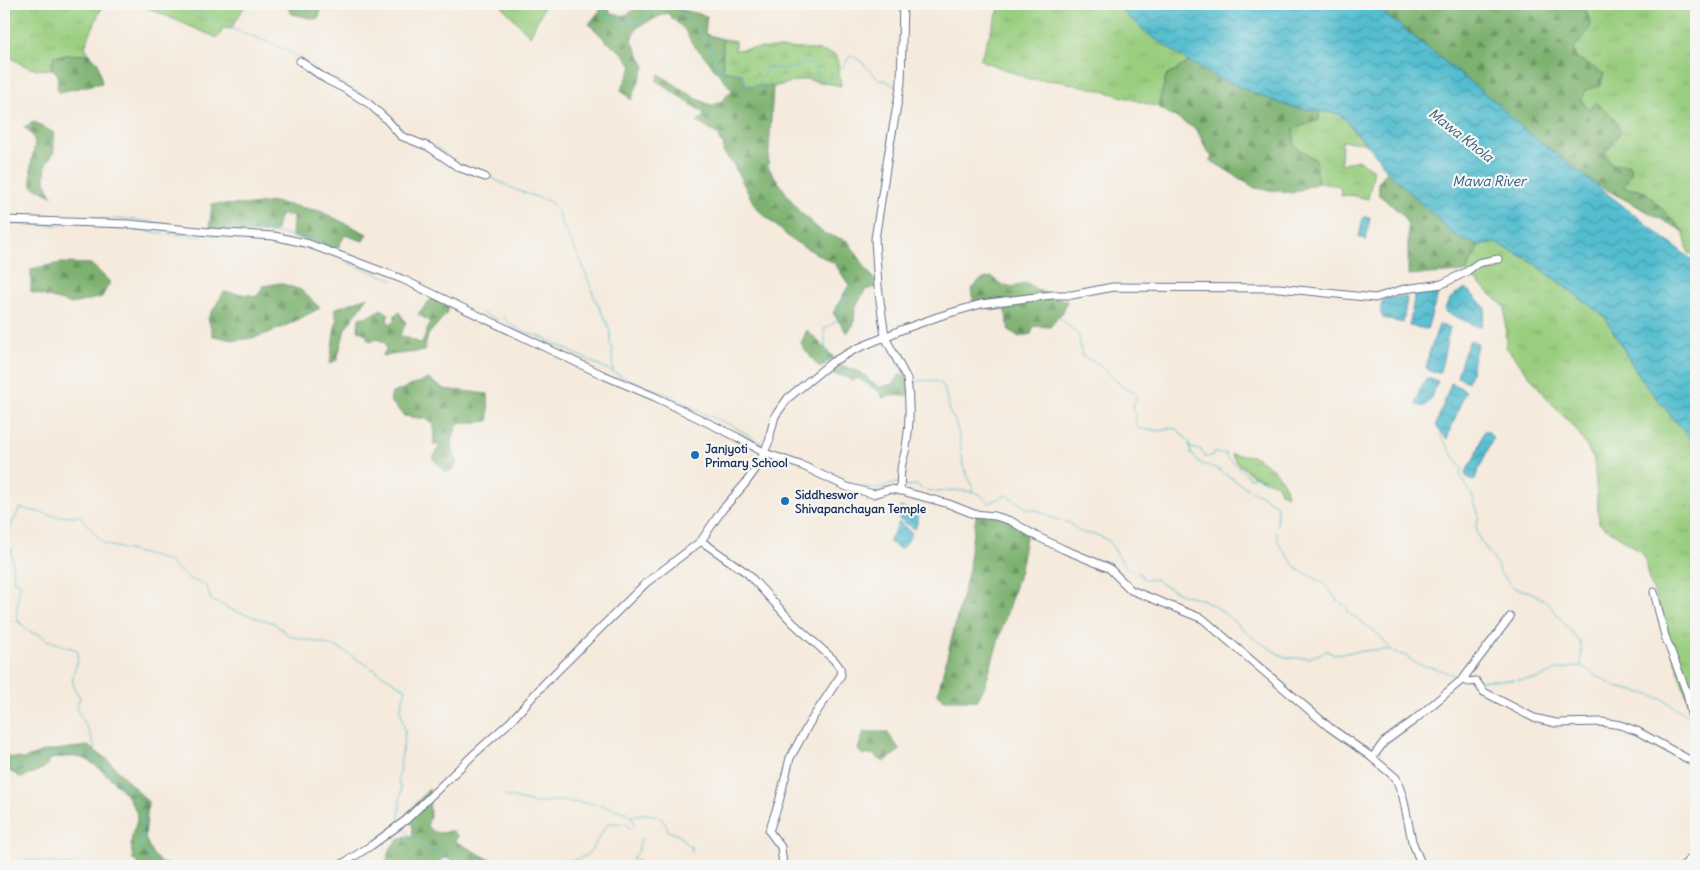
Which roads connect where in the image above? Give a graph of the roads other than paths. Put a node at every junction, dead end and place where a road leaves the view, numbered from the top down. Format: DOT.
graph roads {
  1 [pos="903,4"];
  2 [pos="300,60"];
  3 [pos="485,178"];
  4 [pos="4,220"];
  5 [pos="1498,259"];
  6 [pos="885,337"];
  7 [pos="765,453"];
  8 [pos="900,491"];
  9 [pos="700,541"];
  10 [pos="1654,592"];
  11 [pos="1510,616"];
  12 [pos="1463,679"];
  13 [pos="1696,738"];
  14 [pos="1372,758"];
  15 [pos="1696,761"];
  16 [pos="1696,853"];
  17 [pos="340,866"];
  18 [pos="783,866"];
  19 [pos="1422,866"];
  20 [pos="1683,866"];
  1 -- 6 [label="street"];
  2 -- 3 [label="street"];
  4 -- 7 [label="street"];
  5 -- 6 [label="street"];
  6 -- 7 [label="street"];
  6 -- 8 [label="street"];
  7 -- 8 [label="street"];
  7 -- 9 [label="street"];
  8 -- 14 [label="street"];
  9 -- 17 [label="street"];
  9 -- 18 [label="street"];
  10 -- 13 [label="street"];
  11 -- 12 [label="street"];
  12 -- 14 [label="street"];
  12 -- 15 [label="street"];
  14 -- 19 [label="street"];
  16 -- 20 [label="street"];
}
